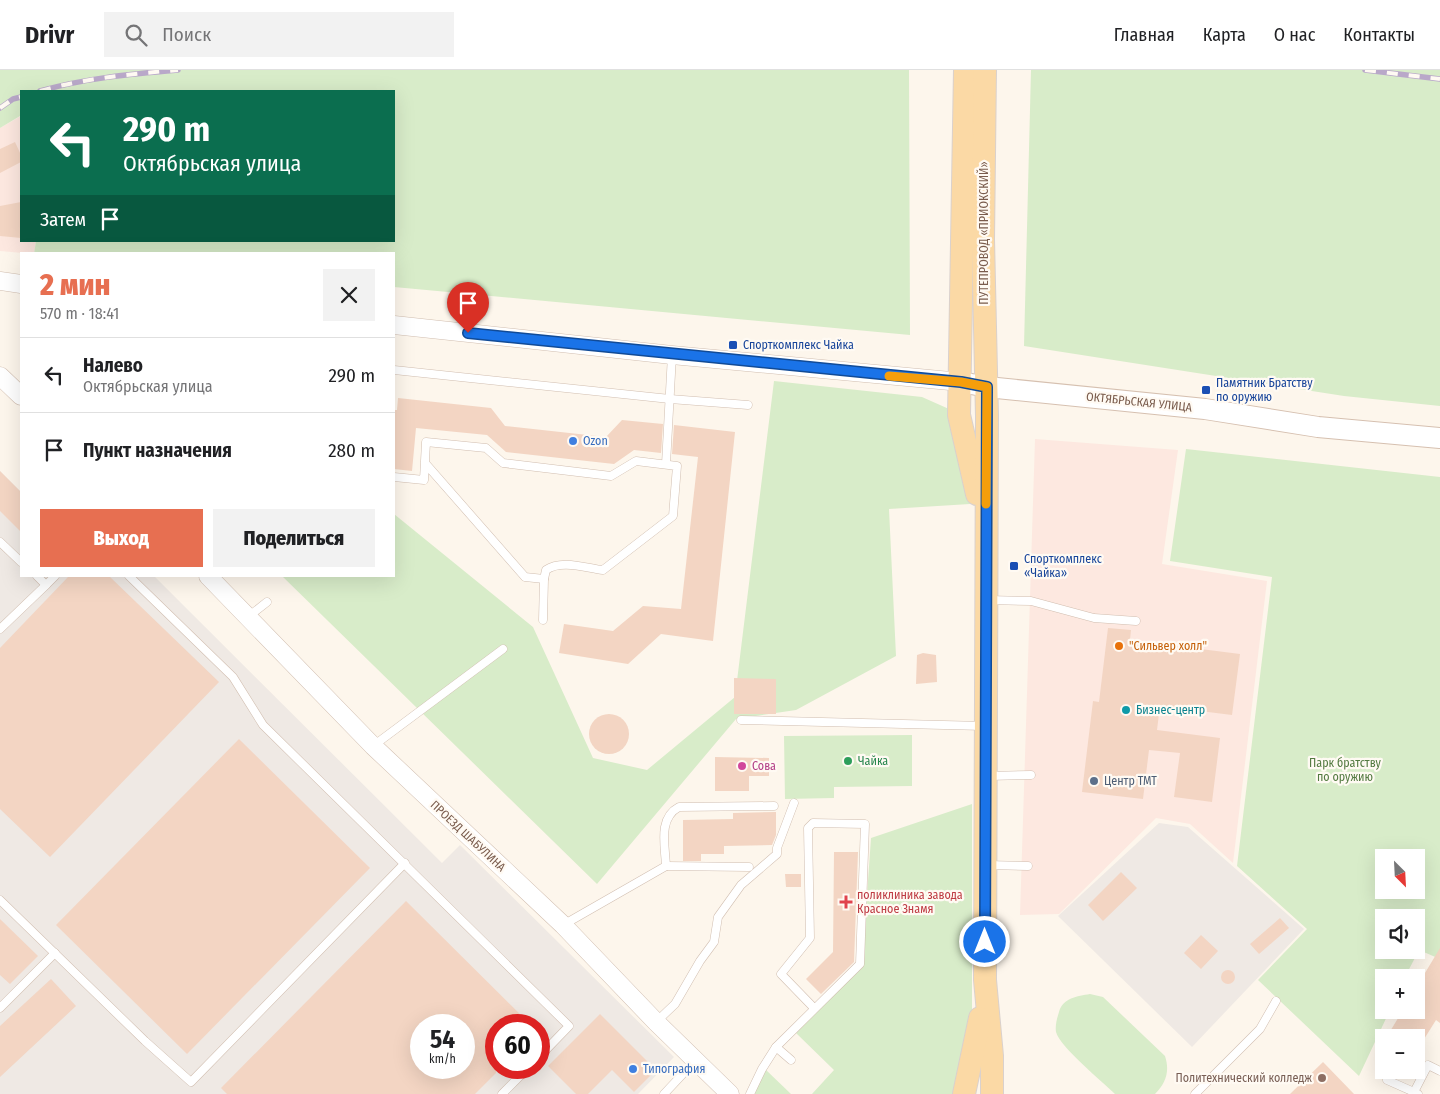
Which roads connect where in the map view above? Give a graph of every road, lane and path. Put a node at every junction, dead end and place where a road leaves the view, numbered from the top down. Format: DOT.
graph roads {
  1 [pos="975,75"];
  2 [pos="395,324"];
  3 [pos="672,355"];
  4 [pos="395,370"];
  5 [pos="0,376"];
  6 [pos="961,382"];
  7 [pos="987,387"];
  8 [pos="20,395"];
  9 [pos="670,399"];
  10 [pos="748,405"];
  11 [pos="1440,438"];
  12 [pos="425,463"];
  13 [pos="666,464"];
  14 [pos="395,477"];
  15 [pos="985,530"];
  16 [pos="0,542"];
  17 [pos="20,561"];
  18 [pos="38,577"];
  19 [pos="54,577"];
  20 [pos="130,577"];
  21 [pos="209,577"];
  22 [pos="544,579"];
  23 [pos="46,585"];
  24 [pos="986,600"];
  25 [pos="267,602"];
  26 [pos="248,617"];
  27 [pos="543,620"];
  28 [pos="1136,621"];
  29 [pos="0,629"];
  30 [pos="504,650"];
  31 [pos="741,720"];
  32 [pos="985,726"];
  33 [pos="373,746"];
  34 [pos="1031,775"];
  35 [pos="986,776"];
  36 [pos="794,804"];
  37 [pos="774,806"];
  38 [pos="405,863"];
  39 [pos="984,865"];
  40 [pos="666,866"];
  41 [pos="1028,866"];
  42 [pos="749,867"];
  43 [pos="0,900"];
  44 [pos="563,925"];
  45 [pos="54,953"];
  46 [pos="985,980"];
  47 [pos="1276,1001"];
  48 [pos="0,1008"];
  49 [pos="814,1008"];
  50 [pos="656,1022"];
  51 [pos="550,1046"];
  52 [pos="776,1047"];
  53 [pos="790,1060"];
  54 [pos="695,1061"];
  55 [pos="1440,1071"];
  56 [pos="517,1079"];
  57 [pos="1387,1080"];
  58 [pos="1416,1093"];
  59 [pos="502,1094"];
  60 [pos="664,1094"];
  61 [pos="730,1094"];
  62 [pos="750,1094"];
  63 [pos="964,1094"];
  64 [pos="992,1094"];
  65 [pos="1194,1094"];
  1 -- 6 [label="main road, ПУТЕПРОВОД «ПРИОКСКИЙ»"];
  1 -- 7 [label="main road, ПУТЕПРОВОД «ПРИОКСКИЙ»"];
  2 -- 3 [label="street, ОКТЯБРЬСКАЯ УЛИЦА"];
  3 -- 6 [label="street, ОКТЯБРЬСКАЯ УЛИЦА"];
  3 -- 9 [label="lane"];
  4 -- 9 [label="lane"];
  5 -- 8 [label="street"];
  6 -- 7 [label="main road, ОКТЯБРЬСКАЯ УЛИЦА"];
  6 -- 15 [label="main road"];
  7 -- 11 [label="main road, ОКТЯБРЬСКАЯ УЛИЦА"];
  7 -- 15 [label="main road"];
  9 -- 10 [label="lane"];
  9 -- 13 [label="lane"];
  12 -- 13 [label="lane"];
  12 -- 14 [label="lane"];
  12 -- 22 [label="lane"];
  13 -- 22 [label="lane"];
  15 -- 24 [label="main road"];
  16 -- 17 [label="lane"];
  18 -- 23 [label="lane"];
  19 -- 23 [label="lane"];
  20 -- 38 [label="lane"];
  21 -- 26 [label="street, ПРОЕЗД ШАБУЛИНА"];
  22 -- 27 [label="lane"];
  23 -- 29 [label="lane"];
  24 -- 28 [label="lane"];
  24 -- 32 [label="main road"];
  25 -- 26 [label="lane"];
  26 -- 33 [label="street, ПРОЕЗД ШАБУЛИНА"];
  30 -- 33 [label="lane"];
  31 -- 32 [label="lane"];
  32 -- 35 [label="main road"];
  33 -- 44 [label="street, ПРОЕЗД ШАБУЛИНА"];
  34 -- 35 [label="lane"];
  35 -- 39 [label="main road"];
  36 -- 50 [label="lane"];
  37 -- 40 [label="lane"];
  38 -- 45 [label="lane"];
  38 -- 51 [label="lane"];
  39 -- 41 [label="lane"];
  39 -- 46 [label="main road"];
  40 -- 42 [label="lane"];
  40 -- 44 [label="lane"];
  43 -- 45 [label="lane"];
  44 -- 50 [label="street, ПРОЕЗД ШАБУЛИНА"];
  45 -- 48 [label="lane"];
  46 -- 63 [label="main road"];
  46 -- 64 [label="main road"];
  47 -- 65 [label="lane"];
  49 -- 49 [label="lane"];
  49 -- 52 [label="lane"];
  50 -- 54 [label="street, ПРОЕЗД ШАБУЛИНА"];
  52 -- 53 [label="lane"];
  52 -- 62 [label="lane"];
  54 -- 60 [label="lane"];
  54 -- 61 [label="street, ПРОЕЗД ШАБУЛИНА"];
  55 -- 58 [label="lane"];
  56 -- 59 [label="lane"];
  57 -- 58 [label="lane"];
}
